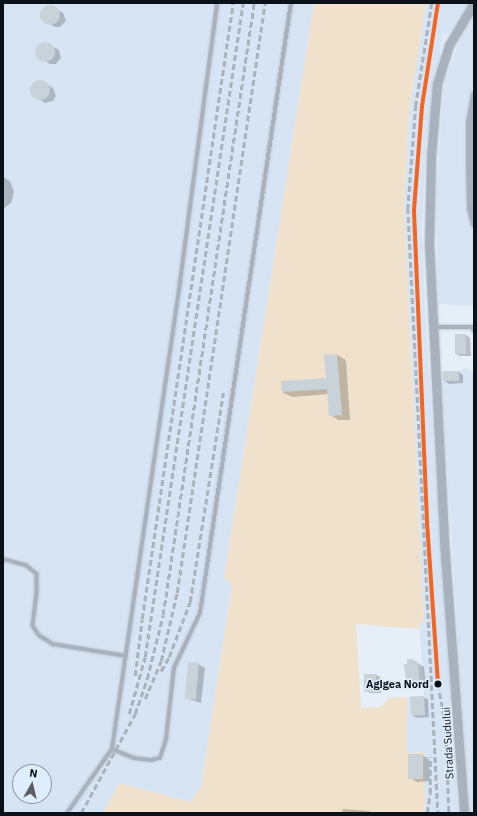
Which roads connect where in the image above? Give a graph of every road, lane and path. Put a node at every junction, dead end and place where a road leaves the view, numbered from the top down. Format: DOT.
graph roads {
  1 [pos="217,3"];
  2 [pos="291,3"];
  3 [pos="471,4"];
  4 [pos="474,94"];
  5 [pos="474,224"];
  6 [pos="433,327"];
  7 [pos="474,330"];
  8 [pos="3,559"];
  9 [pos="126,656"];
  10 [pos="112,750"];
  11 [pos="68,813"];
  12 [pos="464,813"];
  1 -- 9 [label="lane"];
  2 -- 10 [label="lane"];
  3 -- 6 [label="street, Strada Sudului"];
  4 -- 5 [label="street"];
  6 -- 7 [label="lane"];
  6 -- 12 [label="street, Strada Sudului"];
  8 -- 9 [label="lane"];
  9 -- 10 [label="lane"];
  10 -- 11 [label="lane"];
}
